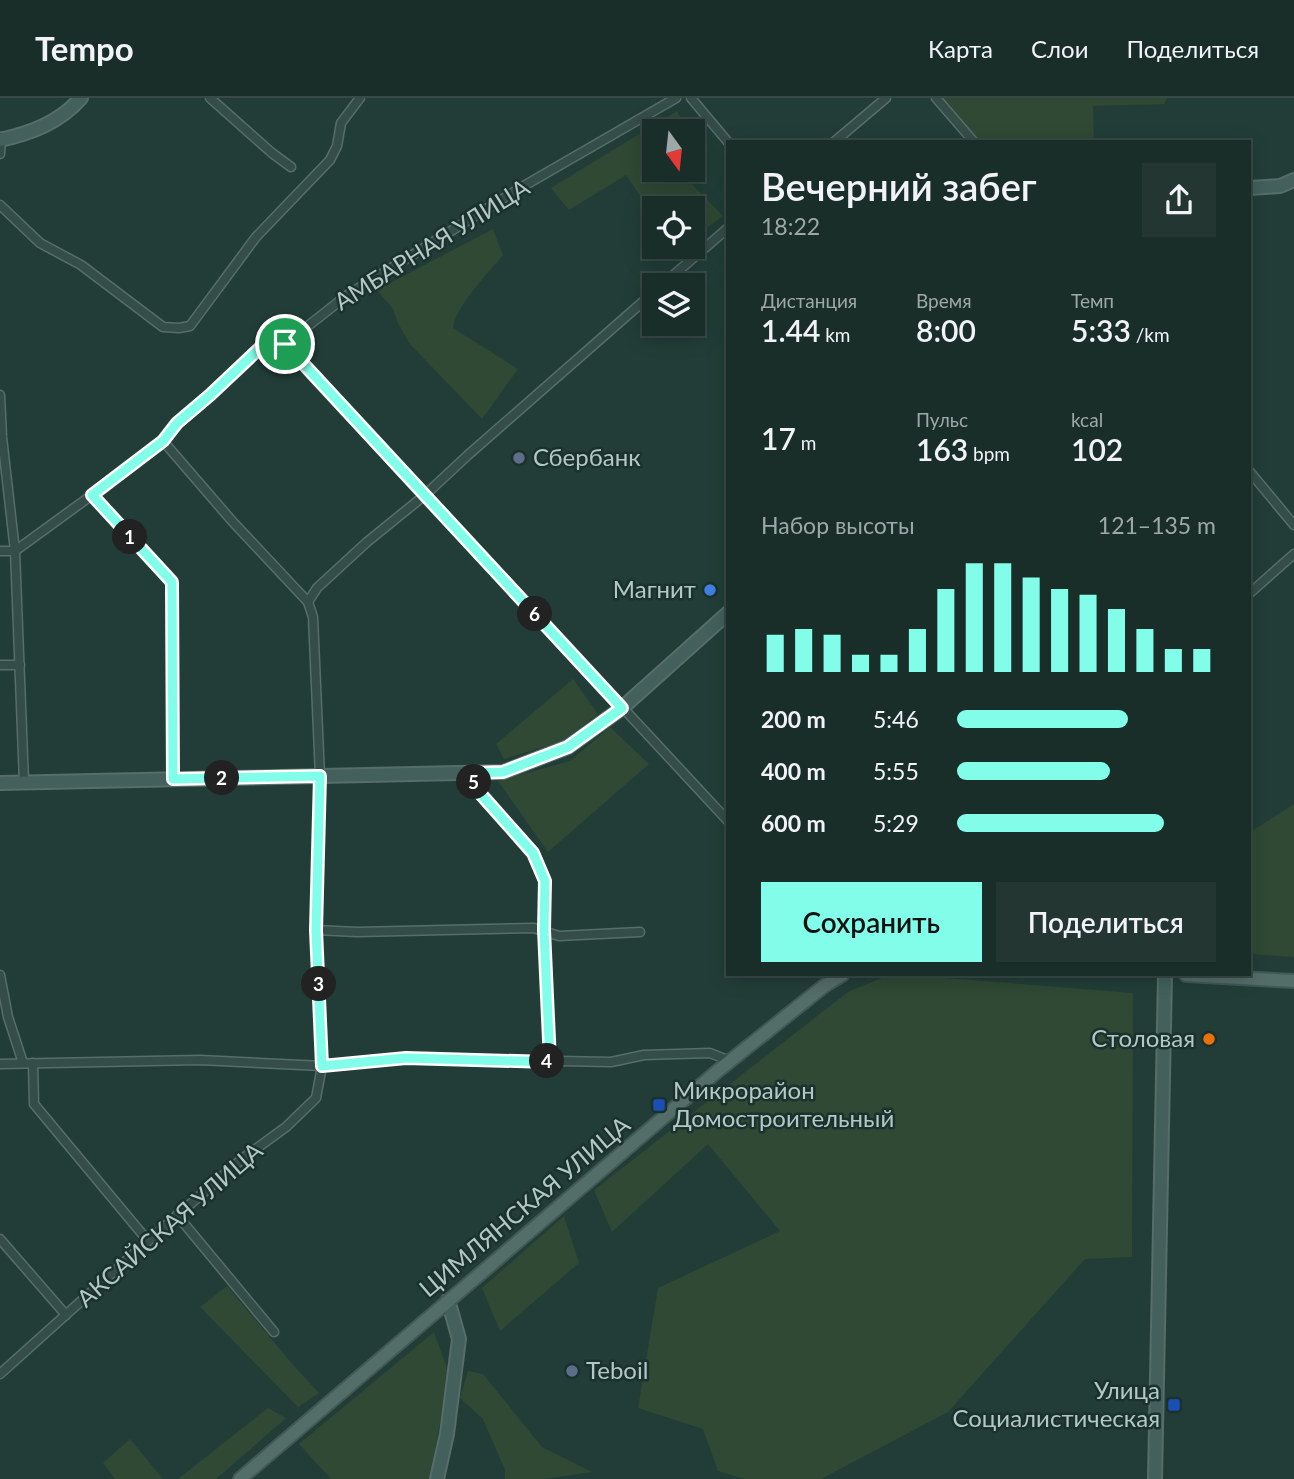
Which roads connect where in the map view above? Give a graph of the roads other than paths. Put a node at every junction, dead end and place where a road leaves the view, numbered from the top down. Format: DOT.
graph roads {
  1 [pos="80,98"];
  2 [pos="210,98"];
  3 [pos="360,98"];
  4 [pos="676,98"];
  5 [pos="691,98"];
  6 [pos="886,98"];
  7 [pos="936,98"];
  8 [pos="0,138"];
  9 [pos="726,140"];
  10 [pos="836,140"];
  11 [pos="972,140"];
  12 [pos="0,154"];
  13 [pos="291,167"];
  14 [pos="1294,180"];
  15 [pos="1251,188"];
  16 [pos="0,205"];
  17 [pos="726,230"];
  18 [pos="676,273"];
  19 [pos="642,303"];
  20 [pos="285,344"];
  21 [pos="0,395"];
  22 [pos="163,441"];
  23 [pos="1251,473"];
  24 [pos="92,495"];
  25 [pos="425,495"];
  26 [pos="1294,525"];
  27 [pos="0,551"];
  28 [pos="15,551"];
  29 [pos="1294,554"];
  30 [pos="1251,592"];
  31 [pos="308,602"];
  32 [pos="726,615"];
  33 [pos="0,665"];
  34 [pos="20,665"];
  35 [pos="622,708"];
  36 [pos="471,773"];
  37 [pos="320,776"];
  38 [pos="173,779"];
  39 [pos="24,782"];
  40 [pos="0,783"];
  41 [pos="726,819"];
  42 [pos="316,930"];
  43 [pos="544,930"];
  44 [pos="640,932"];
  45 [pos="0,975"];
  46 [pos="840,976"];
  47 [pos="1164,976"];
  48 [pos="1204,976"];
  49 [pos="1294,981"];
  50 [pos="730,1061"];
  51 [pos="550,1062"];
  52 [pos="23,1063"];
  53 [pos="33,1063"];
  54 [pos="0,1064"];
  55 [pos="322,1066"];
  56 [pos="177,1215"];
  57 [pos="0,1239"];
  58 [pos="148,1241"];
  59 [pos="448,1300"];
  60 [pos="66,1315"];
  61 [pos="274,1332"];
  62 [pos="0,1374"];
  63 [pos="240,1479"];
  64 [pos="438,1479"];
  65 [pos="1155,1479"];
  1 -- 8 [label="street"];
  2 -- 13 [label="street"];
  3 -- 16 [label="street"];
  4 -- 20 [label="street, АМБАРНАЯ УЛИЦА"];
  5 -- 9 [label="street"];
  6 -- 10 [label="street"];
  7 -- 11 [label="street"];
  8 -- 12 [label="street"];
  14 -- 15 [label="street"];
  17 -- 18 [label="street"];
  19 -- 25 [label="street"];
  20 -- 22 [label="street, АМБАРНАЯ УЛИЦА"];
  20 -- 25 [label="street"];
  21 -- 28 [label="street"];
  22 -- 24 [label="street, АМБАРНАЯ УЛИЦА"];
  22 -- 31 [label="street"];
  23 -- 26 [label="street"];
  24 -- 28 [label="street, АМБАРНАЯ УЛИЦА"];
  24 -- 38 [label="street"];
  25 -- 31 [label="street"];
  25 -- 35 [label="street"];
  27 -- 28 [label="street"];
  28 -- 34 [label="street"];
  29 -- 30 [label="street"];
  31 -- 37 [label="street, АКСАЙСКАЯ УЛИЦА"];
  32 -- 35 [label="street"];
  33 -- 34 [label="street"];
  34 -- 39 [label="street"];
  35 -- 36 [label="street"];
  35 -- 41 [label="street"];
  36 -- 37 [label="street"];
  36 -- 43 [label="street"];
  37 -- 38 [label="street"];
  37 -- 42 [label="street, АКСАЙСКАЯ УЛИЦА"];
  38 -- 39 [label="street"];
  39 -- 40 [label="street"];
  42 -- 43 [label="street"];
  42 -- 55 [label="street, АКСАЙСКАЯ УЛИЦА"];
  43 -- 44 [label="street"];
  43 -- 51 [label="street"];
  45 -- 52 [label="street"];
  46 -- 50 [label="main road, ЦИМЛЯНСКАЯ УЛИЦА"];
  47 -- 65 [label="street"];
  48 -- 49 [label="main road"];
  50 -- 51 [label="street"];
  50 -- 59 [label="main road, ЦИМЛЯНСКАЯ УЛИЦА"];
  51 -- 55 [label="street"];
  52 -- 53 [label="street"];
  52 -- 54 [label="street"];
  53 -- 55 [label="street"];
  53 -- 58 [label="street"];
  55 -- 56 [label="street, АКСАЙСКАЯ УЛИЦА"];
  56 -- 58 [label="street, АКСАЙСКАЯ УЛИЦА"];
  56 -- 61 [label="street"];
  57 -- 60 [label="street"];
  58 -- 60 [label="street, АКСАЙСКАЯ УЛИЦА"];
  59 -- 63 [label="main road, ЦИМЛЯНСКАЯ УЛИЦА"];
  59 -- 64 [label="street"];
  60 -- 62 [label="street, АКСАЙСКАЯ УЛИЦА"];
}
